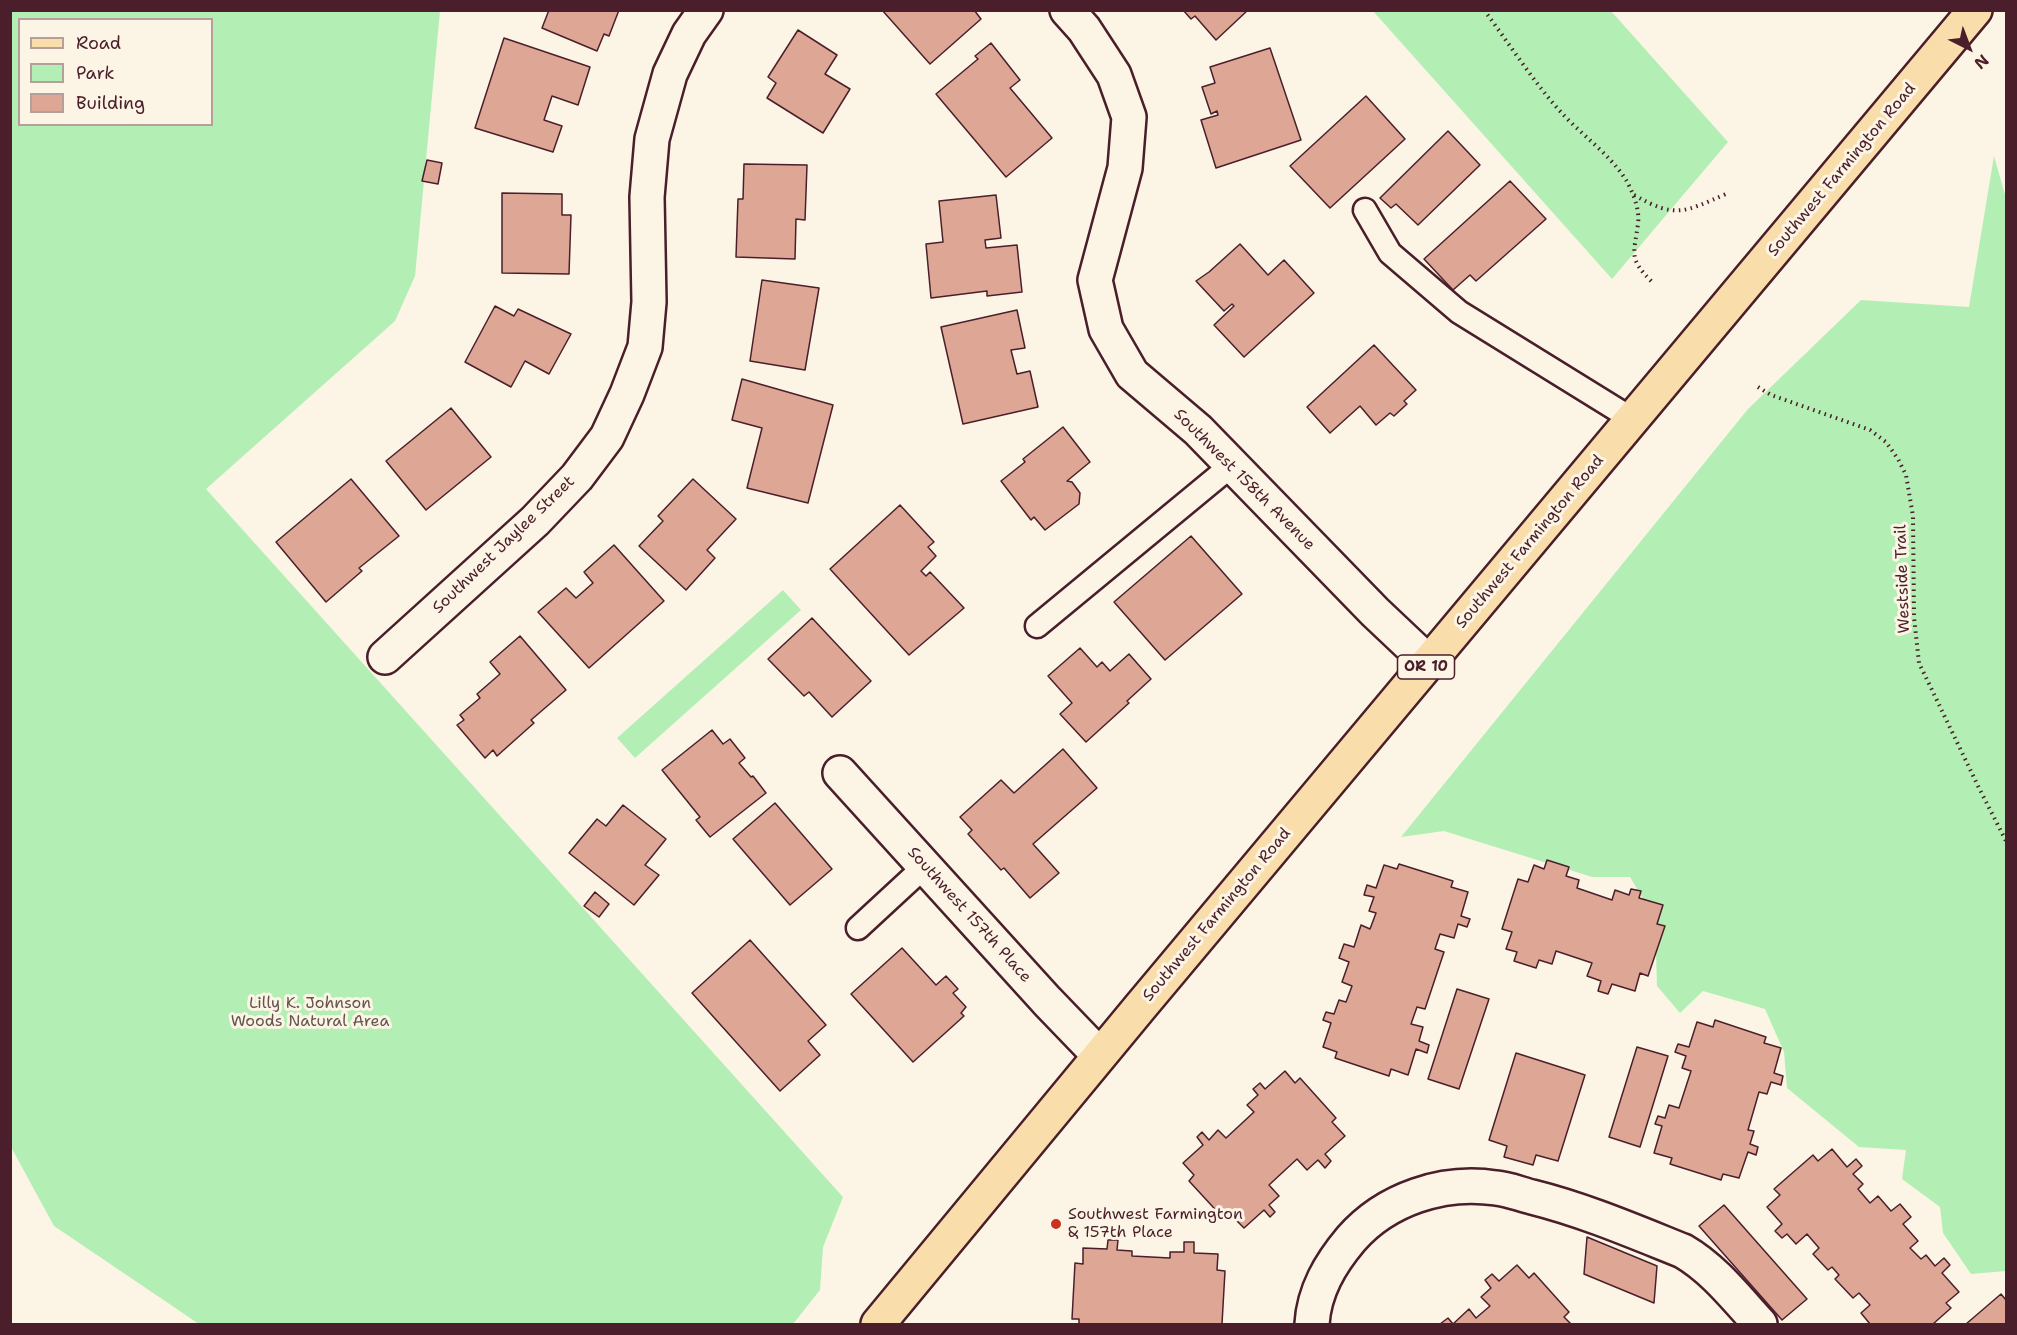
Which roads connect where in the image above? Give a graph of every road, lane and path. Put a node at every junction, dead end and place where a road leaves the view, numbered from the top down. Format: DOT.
graph roads {
  1 [pos="706,10"];
  2 [pos="1067,10"];
  3 [pos="1484,10"];
  4 [pos="1976,10"];
  5 [pos="1726,194"];
  6 [pos="1633,195"];
  7 [pos="1365,210"];
  8 [pos="1652,282"];
  9 [pos="1758,387"];
  10 [pos="1632,419"];
  11 [pos="1232,465"];
  12 [pos="1037,626"];
  13 [pos="385,657"];
  14 [pos="1429,663"];
  15 [pos="840,772"];
  16 [pos="2007,841"];
  17 [pos="924,867"];
  18 [pos="858,928"];
  19 [pos="1100,1055"];
  20 [pos="1312,1322"];
  21 [pos="878,1324"];
  22 [pos="1761,1324"];
  1 -- 13 [label="street, Southwest Jaylee Street"];
  2 -- 11 [label="street, Southwest 158th Avenue"];
  3 -- 6 [label="path"];
  4 -- 10 [label="main road, Southwest Farmington Road / OR 10"];
  5 -- 6 [label="path"];
  6 -- 8 [label="path"];
  7 -- 10 [label="lane"];
  9 -- 16 [label="path, Westside Trail"];
  10 -- 14 [label="main road, Southwest Farmington Road / OR 10"];
  11 -- 12 [label="lane"];
  11 -- 14 [label="street, Southwest 158th Avenue"];
  14 -- 19 [label="main road, Southwest Farmington Road / OR 10"];
  15 -- 17 [label="street, Southwest 157th Place"];
  17 -- 18 [label="lane"];
  17 -- 19 [label="street, Southwest 157th Place"];
  19 -- 21 [label="main road, Southwest Farmington Road / OR 10"];
  20 -- 22 [label="street"];
}
